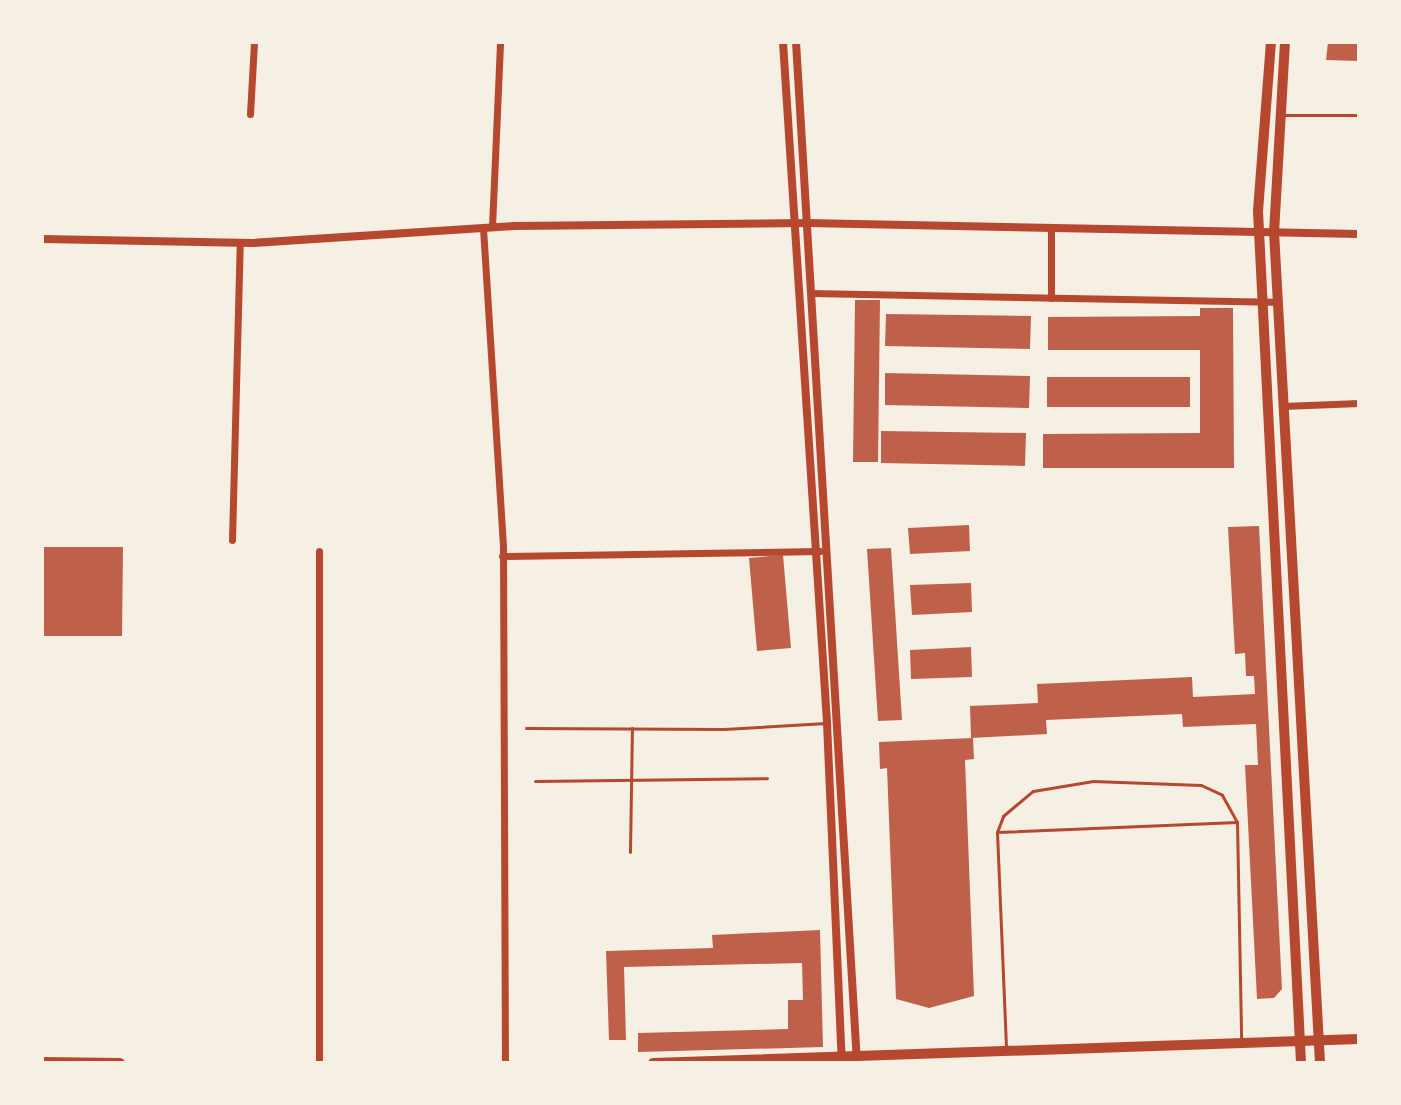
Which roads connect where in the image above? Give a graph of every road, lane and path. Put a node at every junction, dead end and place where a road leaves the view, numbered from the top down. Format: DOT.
graph roads {
  1 [pos="254,42"];
  2 [pos="500,42"];
  3 [pos="783,42"];
  4 [pos="796,42"];
  5 [pos="1271,42"];
  6 [pos="1285,42"];
  7 [pos="250,114"];
  8 [pos="1280,115"];
  9 [pos="1359,115"];
  10 [pos="795,223"];
  11 [pos="807,223"];
  12 [pos="488,228"];
  13 [pos="1051,228"];
  14 [pos="1268,232"];
  15 [pos="1359,234"];
  16 [pos="42,239"];
  17 [pos="240,242"];
  18 [pos="811,293"];
  19 [pos="1051,298"];
  20 [pos="1265,302"];
  21 [pos="1277,302"];
  22 [pos="1359,403"];
  23 [pos="1283,406"];
  24 [pos="232,540"];
  25 [pos="319,551"];
  26 [pos="814,551"];
  27 [pos="827,551"];
  28 [pos="502,556"];
  29 [pos="827,723"];
  30 [pos="837,723"];
  31 [pos="526,728"];
  32 [pos="632,728"];
  33 [pos="767,778"];
  34 [pos="631,780"];
  35 [pos="535,781"];
  36 [pos="1237,822"];
  37 [pos="997,832"];
  38 [pos="630,852"];
  39 [pos="1359,1039"];
  40 [pos="1316,1040"];
  41 [pos="1301,1041"];
  42 [pos="1241,1044"];
  43 [pos="1006,1054"];
  44 [pos="842,1060"];
  45 [pos="857,1060"];
  46 [pos="42,1062"];
  47 [pos="120,1063"];
  48 [pos="319,1063"];
  49 [pos="505,1063"];
  50 [pos="653,1063"];
  51 [pos="1301,1063"];
  52 [pos="1320,1063"];
  1 -- 7 [label="street"];
  2 -- 12 [label="street"];
  3 -- 10 [label="street"];
  4 -- 11 [label="street"];
  5 -- 14 [label="main road"];
  6 -- 8 [label="main road"];
  8 -- 9 [label="lane"];
  8 -- 14 [label="main road"];
  10 -- 11 [label="street"];
  10 -- 12 [label="street"];
  10 -- 26 [label="street"];
  11 -- 13 [label="street"];
  11 -- 18 [label="street"];
  12 -- 17 [label="street"];
  12 -- 28 [label="street"];
  13 -- 14 [label="street"];
  13 -- 19 [label="street"];
  14 -- 15 [label="street"];
  14 -- 20 [label="main road"];
  14 -- 21 [label="main road"];
  16 -- 17 [label="street"];
  17 -- 24 [label="street"];
  18 -- 19 [label="street"];
  18 -- 27 [label="street"];
  19 -- 20 [label="street"];
  20 -- 21 [label="street"];
  20 -- 41 [label="main road"];
  21 -- 23 [label="main road"];
  22 -- 23 [label="street"];
  23 -- 40 [label="main road"];
  25 -- 48 [label="street"];
  26 -- 27 [label="street"];
  26 -- 28 [label="street"];
  26 -- 29 [label="street"];
  27 -- 30 [label="street"];
  28 -- 49 [label="street"];
  29 -- 30 [label="lane"];
  29 -- 32 [label="lane"];
  29 -- 44 [label="street"];
  30 -- 45 [label="street"];
  31 -- 32 [label="lane"];
  32 -- 34 [label="lane"];
  33 -- 34 [label="lane"];
  34 -- 35 [label="lane"];
  34 -- 38 [label="lane"];
  36 -- 37 [label="lane"];
  36 -- 37 [label="lane"];
  36 -- 42 [label="lane"];
  37 -- 43 [label="lane"];
  39 -- 40 [label="main road"];
  40 -- 41 [label="main road"];
  40 -- 52 [label="main road"];
  41 -- 42 [label="main road"];
  41 -- 51 [label="main road"];
  42 -- 43 [label="main road"];
  43 -- 45 [label="main road"];
  44 -- 45 [label="main road"];
  44 -- 50 [label="main road"];
  46 -- 47 [label="main road"];
}
